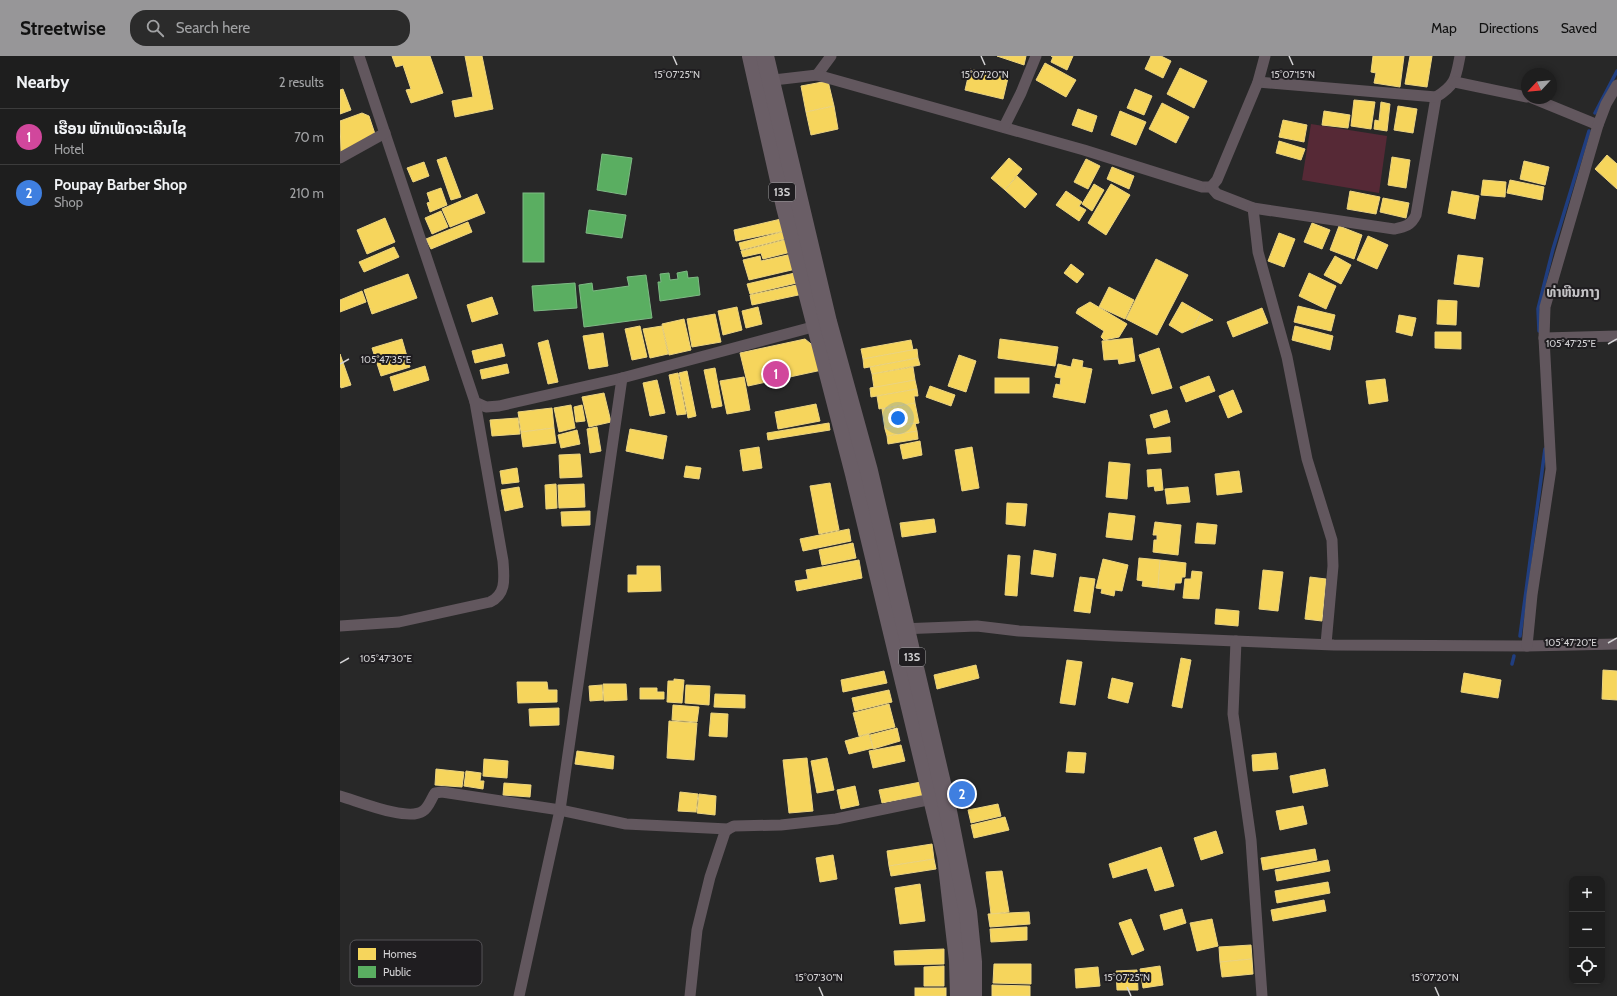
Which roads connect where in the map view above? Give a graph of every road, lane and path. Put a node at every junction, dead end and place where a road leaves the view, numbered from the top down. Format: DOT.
graph roads {
  1 [pos="360,56"];
  2 [pos="751,56"];
  3 [pos="765,56"];
  4 [pos="831,56"];
  5 [pos="1036,56"];
  6 [pos="1265,56"];
  7 [pos="1460,56"];
  8 [pos="817,75"];
  9 [pos="765,82"];
  10 [pos="1258,82"];
  11 [pos="1454,82"];
  12 [pos="1617,85"];
  13 [pos="1436,96"];
  14 [pos="1521,96"];
  15 [pos="1547,104"];
  16 [pos="1598,125"];
  17 [pos="1004,127"];
  18 [pos="385,133"];
  19 [pos="340,158"];
  20 [pos="1211,187"];
  21 [pos="1253,208"];
  22 [pos="822,324"];
  23 [pos="1617,336"];
  24 [pos="1544,338"];
  25 [pos="622,378"];
  26 [pos="475,402"];
  27 [pos="340,626"];
  28 [pos="898,629"];
  29 [pos="1236,641"];
  30 [pos="1326,644"];
  31 [pos="1617,644"];
  32 [pos="1527,646"];
  33 [pos="340,796"];
  34 [pos="932,799"];
  35 [pos="560,810"];
  36 [pos="728,829"];
  37 [pos="519,996"];
  38 [pos="690,996"];
  39 [pos="959,996"];
  40 [pos="973,996"];
  41 [pos="1262,996"];
  1 -- 18 [label="street"];
  2 -- 9 [label="highway, 13S"];
  3 -- 9 [label="highway, 13S"];
  4 -- 8 [label="street"];
  5 -- 17 [label="street"];
  6 -- 10 [label="street"];
  7 -- 11 [label="street"];
  8 -- 9 [label="street"];
  8 -- 17 [label="street"];
  9 -- 22 [label="highway, 13S"];
  10 -- 13 [label="street"];
  10 -- 20 [label="street"];
  11 -- 13 [label="street"];
  11 -- 14 [label="street"];
  12 -- 16 [label="street"];
  13 -- 21 [label="street"];
  15 -- 16 [label="street"];
  16 -- 24 [label="street"];
  17 -- 20 [label="street"];
  18 -- 19 [label="street"];
  18 -- 26 [label="street"];
  20 -- 21 [label="street"];
  21 -- 30 [label="street"];
  22 -- 25 [label="street"];
  22 -- 28 [label="highway, 13S"];
  23 -- 24 [label="street"];
  24 -- 32 [label="street"];
  25 -- 26 [label="street"];
  25 -- 35 [label="street"];
  26 -- 27 [label="street"];
  28 -- 29 [label="street"];
  28 -- 34 [label="highway, 13S"];
  28 -- 40 [label="highway, 13S"];
  29 -- 30 [label="street"];
  29 -- 41 [label="street"];
  30 -- 32 [label="street"];
  31 -- 32 [label="street"];
  33 -- 35 [label="street"];
  34 -- 36 [label="street"];
  34 -- 39 [label="highway, 13S"];
  35 -- 36 [label="street"];
  35 -- 37 [label="street"];
  36 -- 38 [label="street"];
}
